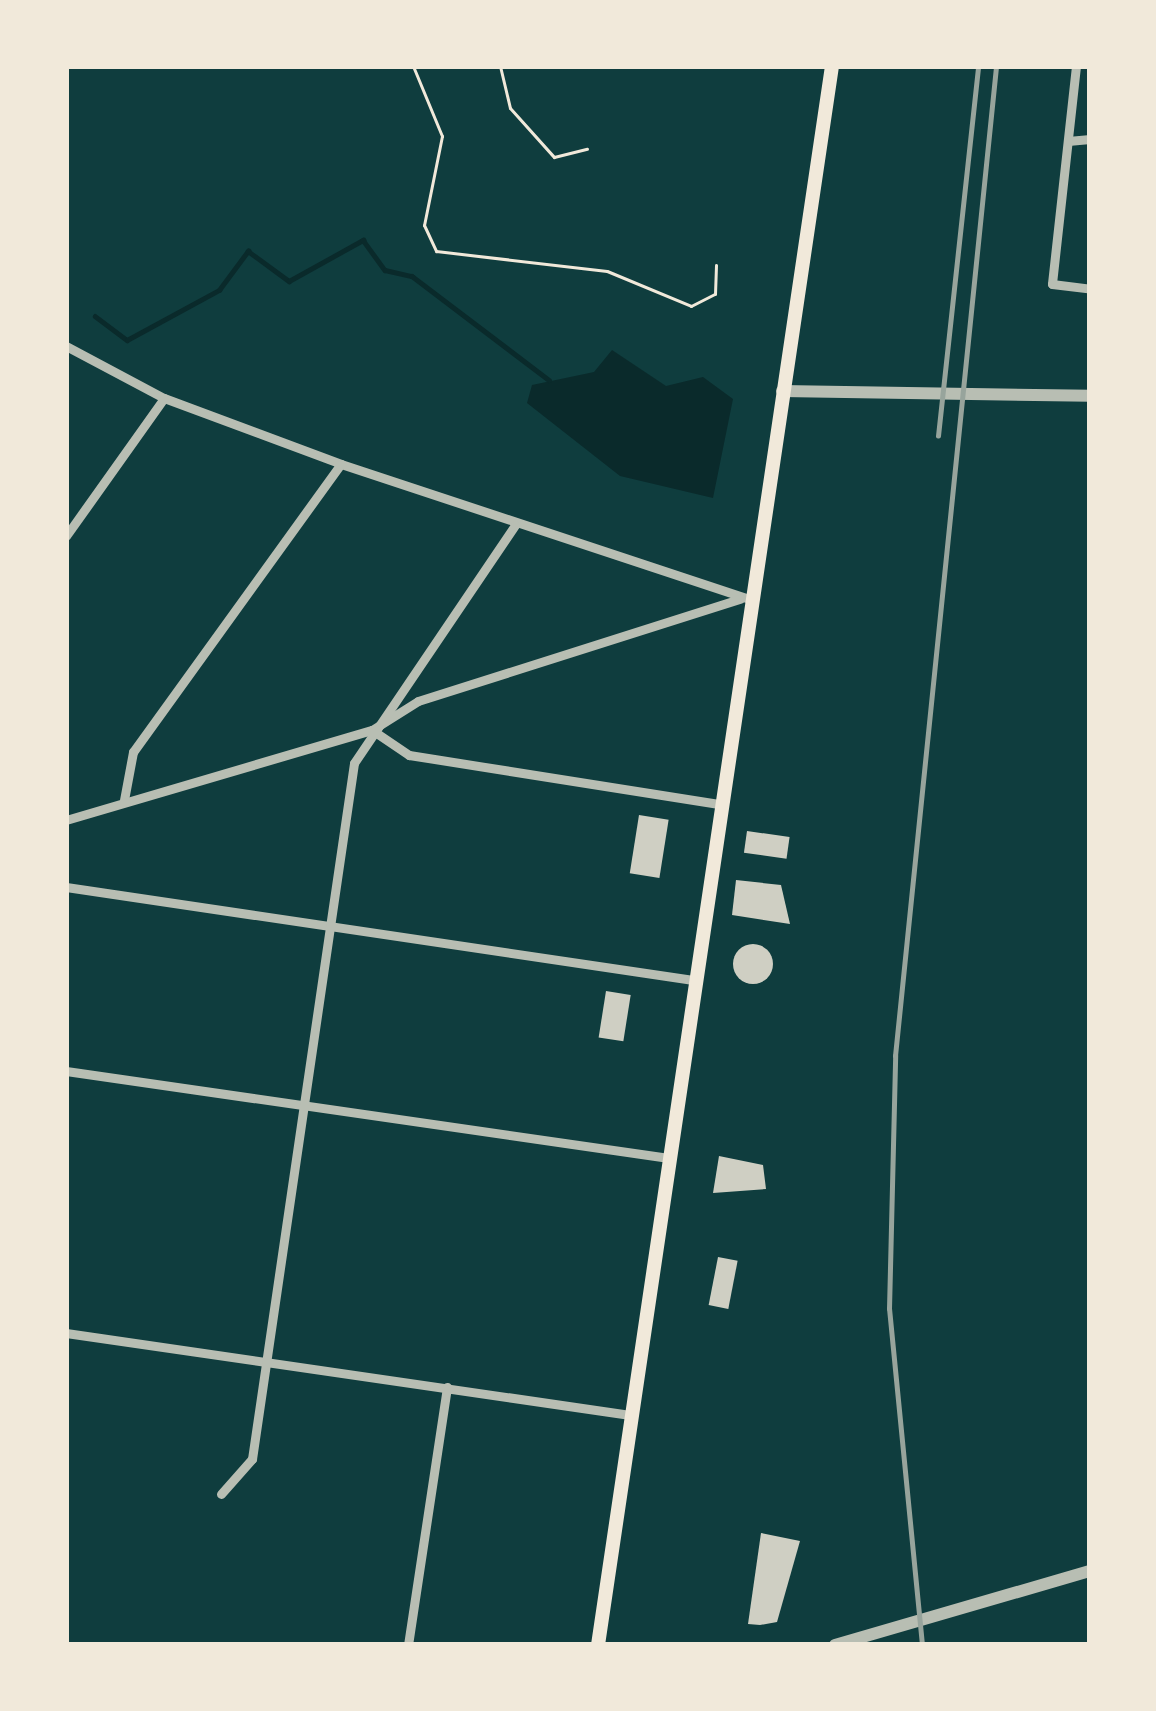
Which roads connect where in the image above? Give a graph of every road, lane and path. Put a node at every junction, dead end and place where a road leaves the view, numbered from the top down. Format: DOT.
graph roads {
  1 [pos="413,66"];
  2 [pos="500,66"];
  3 [pos="832,66"];
  4 [pos="1076,66"];
  5 [pos="1090,139"];
  6 [pos="1068,141"];
  7 [pos="587,149"];
  8 [pos="716,265"];
  9 [pos="1090,289"];
  10 [pos="66,346"];
  11 [pos="782,391"];
  12 [pos="1090,396"];
  13 [pos="164,398"];
  14 [pos="341,464"];
  15 [pos="515,525"];
  16 [pos="66,536"];
  17 [pos="746,598"];
  18 [pos="372,730"];
  19 [pos="124,800"];
  20 [pos="717,804"];
  21 [pos="66,820"];
  22 [pos="66,887"];
  23 [pos="331,930"];
  24 [pos="693,980"];
  25 [pos="66,1070"];
  26 [pos="305,1106"];
  27 [pos="669,1159"];
  28 [pos="66,1333"];
  29 [pos="268,1360"];
  30 [pos="447,1387"];
  31 [pos="630,1415"];
  32 [pos="221,1494"];
  33 [pos="1090,1571"];
  34 [pos="408,1645"];
  35 [pos="598,1645"];
  36 [pos="835,1645"];
  1 -- 8 [label="path"];
  2 -- 7 [label="path"];
  3 -- 11 [label="main road"];
  4 -- 6 [label="street"];
  5 -- 6 [label="street"];
  6 -- 9 [label="street"];
  10 -- 13 [label="street"];
  11 -- 12 [label="street"];
  11 -- 17 [label="main road"];
  13 -- 14 [label="street"];
  13 -- 16 [label="street"];
  14 -- 15 [label="street"];
  14 -- 19 [label="street"];
  15 -- 17 [label="street"];
  15 -- 18 [label="street"];
  17 -- 18 [label="street"];
  17 -- 20 [label="main road"];
  18 -- 19 [label="street"];
  18 -- 20 [label="street"];
  18 -- 23 [label="street"];
  19 -- 21 [label="street"];
  20 -- 24 [label="main road"];
  22 -- 23 [label="street"];
  23 -- 24 [label="street"];
  23 -- 26 [label="street"];
  24 -- 27 [label="main road"];
  25 -- 26 [label="street"];
  26 -- 27 [label="street"];
  26 -- 29 [label="street"];
  27 -- 31 [label="main road"];
  28 -- 29 [label="street"];
  29 -- 30 [label="street"];
  29 -- 32 [label="street"];
  30 -- 31 [label="street"];
  30 -- 34 [label="street"];
  31 -- 35 [label="main road"];
  33 -- 36 [label="street"];
}
